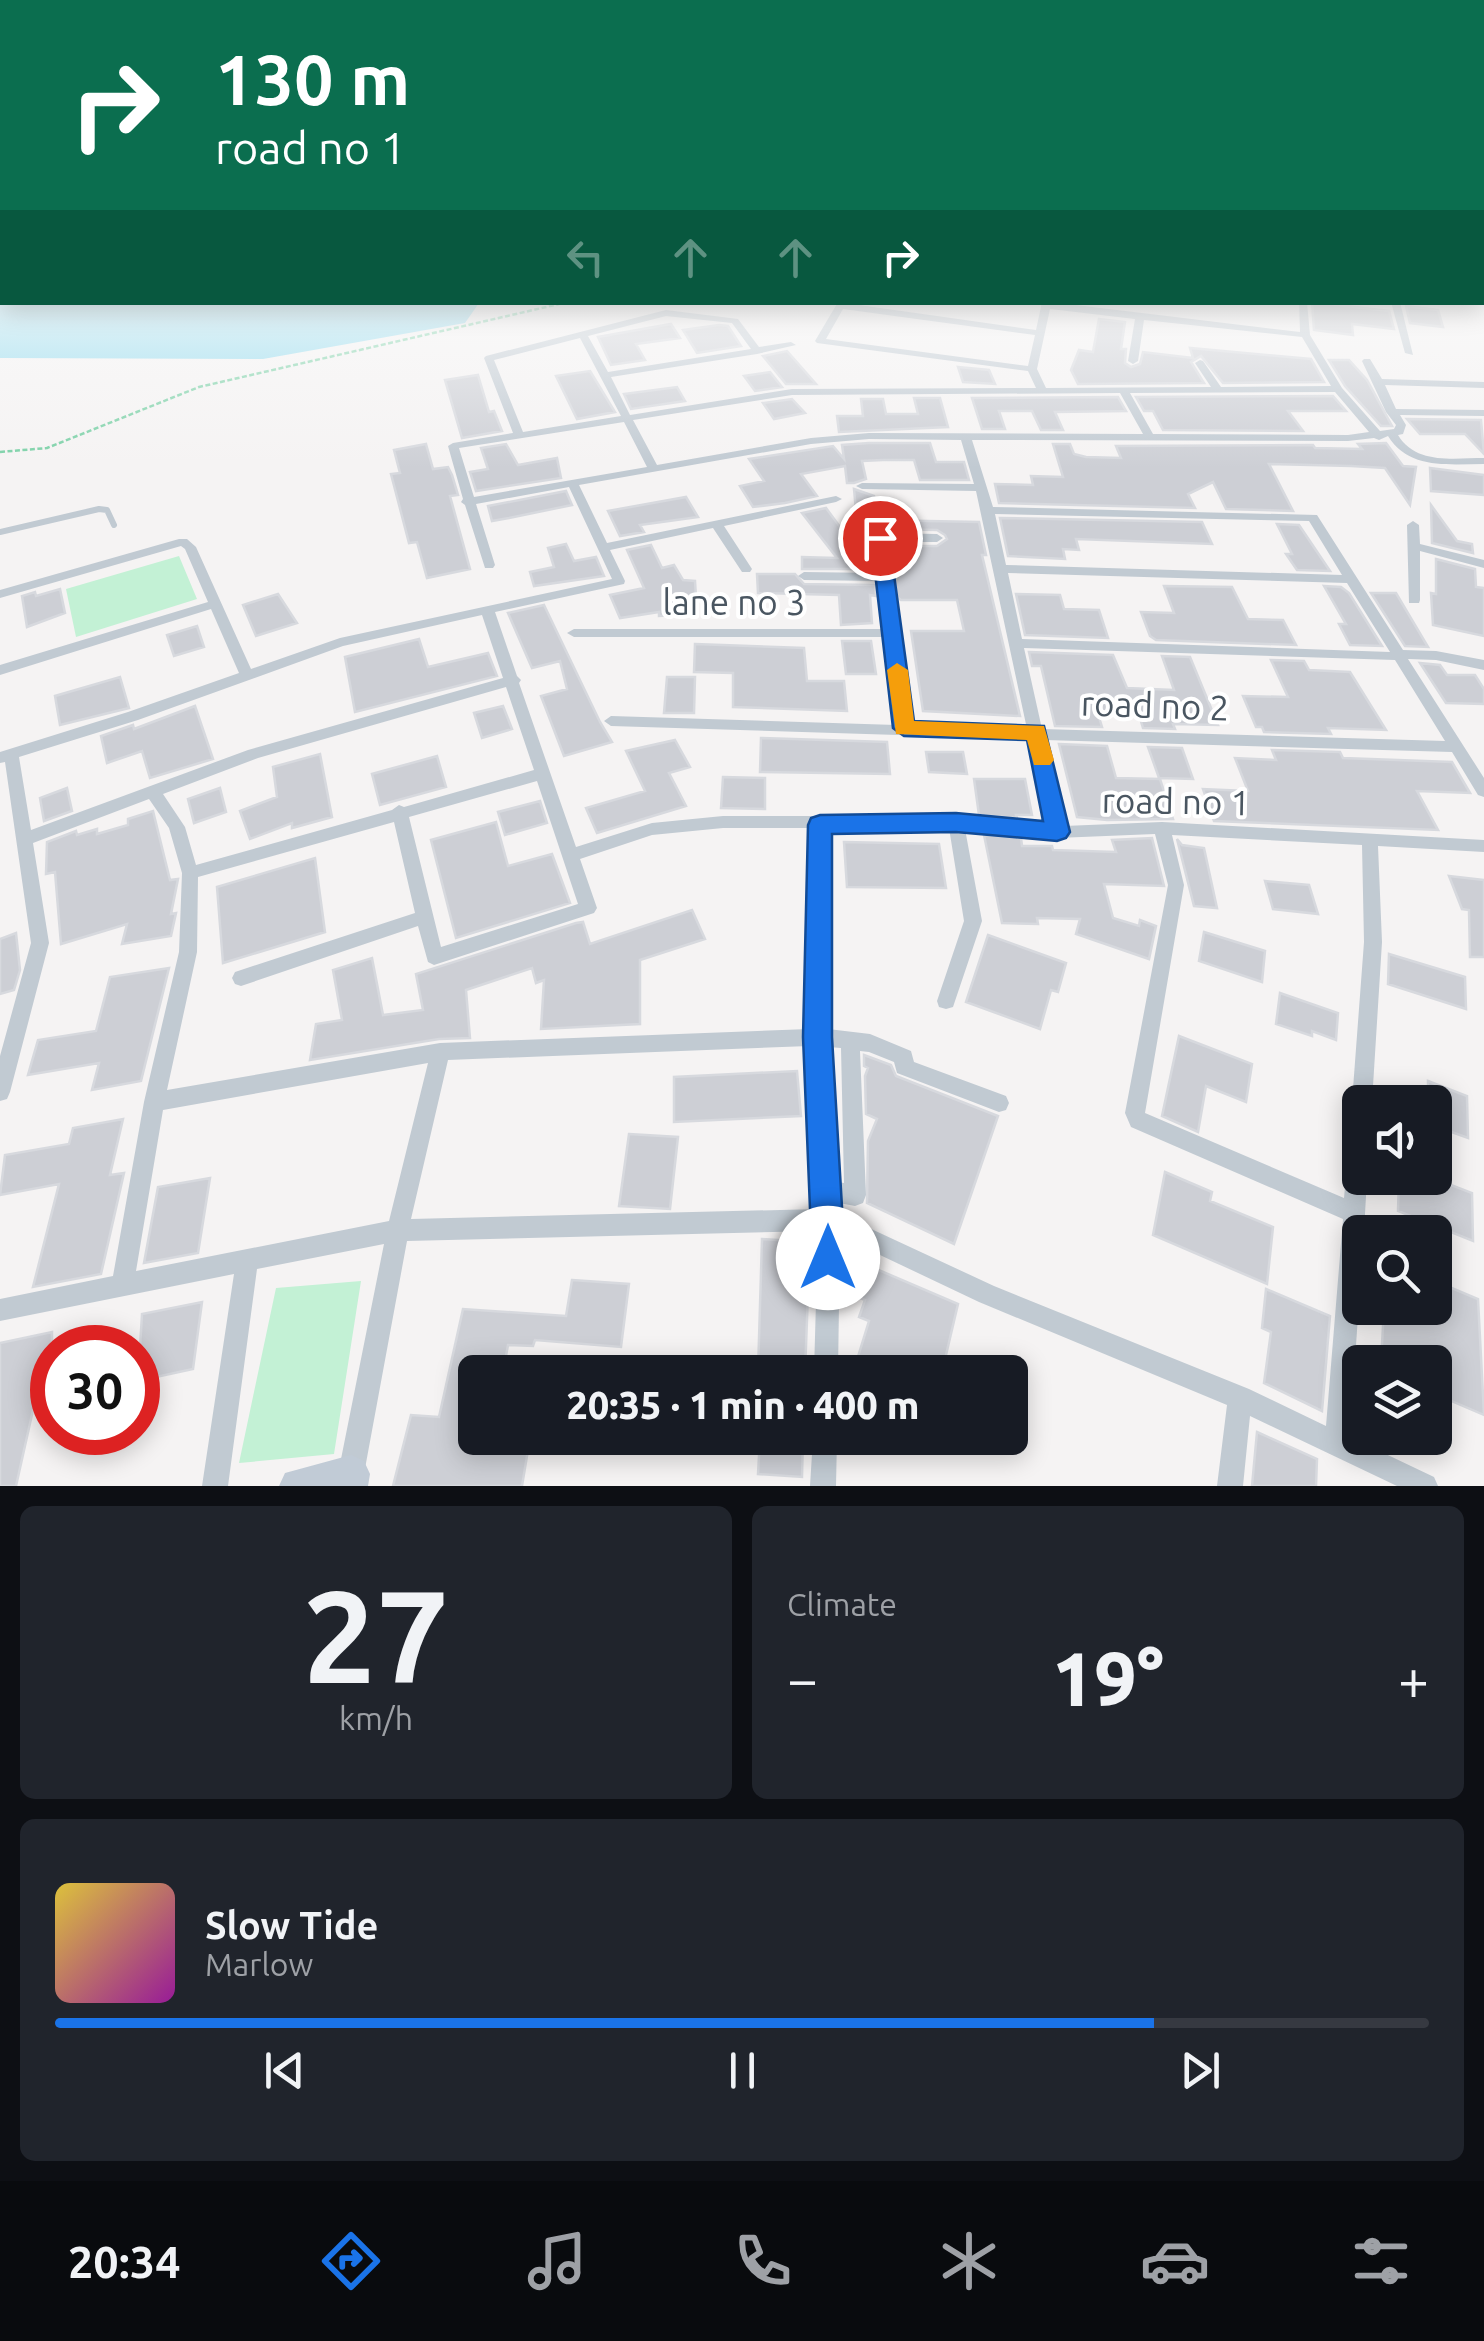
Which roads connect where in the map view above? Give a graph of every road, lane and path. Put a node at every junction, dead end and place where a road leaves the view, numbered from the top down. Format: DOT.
graph roads {
  1 [pos="450,329"];
  2 [pos="601,329"];
  3 [pos="741,329"];
  4 [pos="827,329"];
  5 [pos="1021,329"];
  6 [pos="1138,329"];
  7 [pos="1256,329"];
  8 [pos="1305,329"];
  9 [pos="1403,329"];
  10 [pos="1041,332"];
  11 [pos="583,334"];
  12 [pos="1305,335"];
  13 [pos="792,345"];
  14 [pos="758,352"];
  15 [pos="1410,353"];
  16 [pos="1132,361"];
  17 [pos="1367,361"];
  18 [pos="1200,363"];
  19 [pos="1032,369"];
  20 [pos="606,375"];
  21 [pos="1382,382"];
  22 [pos="1484,385"];
  23 [pos="1218,389"];
  24 [pos="1338,389"];
  25 [pos="1042,390"];
  26 [pos="1124,391"];
  27 [pos="1392,412"];
  28 [pos="1484,413"];
  29 [pos="628,415"];
  30 [pos="518,436"];
  31 [pos="965,436"];
  32 [pos="1149,436"];
  33 [pos="1385,436"];
  34 [pos="0,452"];
  35 [pos="1484,461"];
  36 [pos="653,468"];
  37 [pos="572,482"];
  38 [pos="862,486"];
  39 [pos="982,488"];
  40 [pos="836,499"];
  41 [pos="467,502"];
  42 [pos="988,510"];
  43 [pos="716,523"];
  44 [pos="114,525"];
  45 [pos="1412,526"];
  46 [pos="0,532"];
  47 [pos="937,538"];
  48 [pos="1414,546"];
  49 [pos="602,548"];
  50 [pos="1484,564"];
  51 [pos="489,565"];
  52 [pos="746,569"];
  53 [pos="1001,569"];
  54 [pos="804,576"];
  55 [pos="886,577"];
  56 [pos="1352,579"];
  57 [pos="0,594"];
  58 [pos="1414,600"];
  59 [pos="214,604"];
  60 [pos="487,610"];
  61 [pos="574,633"];
  62 [pos="893,633"];
  63 [pos="1018,643"];
  64 [pos="1400,654"];
  65 [pos="1484,666"];
  66 [pos="0,670"];
  67 [pos="247,676"];
  68 [pos="514,680"];
  69 [pos="611,721"];
  70 [pos="904,728"];
  71 [pos="1036,732"];
  72 [pos="1457,747"];
  73 [pos="6,756"];
  74 [pos="541,774"];
  75 [pos="1484,791"];
  76 [pos="153,792"];
  77 [pos="399,811"];
  78 [pos="956,822"];
  79 [pos="820,825"];
  80 [pos="1162,828"];
  81 [pos="1057,832"];
  82 [pos="25,839"];
  83 [pos="1370,840"];
  84 [pos="1484,846"];
  85 [pos="572,855"];
  86 [pos="190,874"];
  87 [pos="424,917"];
  88 [pos="241,978"];
  89 [pos="946,1001"];
  90 [pos="818,1037"];
  91 [pos="850,1041"];
  92 [pos="6,1052"];
  93 [pos="440,1052"];
  94 [pos="1363,1085"];
  95 [pos="0,1092"];
  96 [pos="154,1102"];
  97 [pos="999,1103"];
  98 [pos="828,1191"];
  99 [pos="1355,1195"];
  100 [pos="1354,1213"];
  101 [pos="829,1220"];
  102 [pos="398,1230"];
  103 [pos="247,1260"];
  104 [pos="123,1284"];
  105 [pos="0,1310"];
  106 [pos="826,1355"];
  107 [pos="1240,1398"];
  108 [pos="1336,1442"];
  109 [pos="824,1455"];
  110 [pos="350,1480"];
  111 [pos="215,1486"];
  112 [pos="298,1486"];
  113 [pos="824,1486"];
  114 [pos="1230,1486"];
  115 [pos="1425,1486"];
  1 -- 34 [label="path"];
  2 -- 11 [label="street"];
  3 -- 14 [label="street"];
  4 -- 19 [label="street"];
  5 -- 10 [label="street"];
  6 -- 16 [label="street"];
  7 -- 12 [label="street"];
  8 -- 12 [label="street"];
  9 -- 15 [label="street"];
  10 -- 19 [label="street"];
  11 -- 20 [label="street"];
  11 -- 30 [label="street"];
  12 -- 24 [label="street"];
  13 -- 14 [label="street"];
  14 -- 20 [label="street"];
  17 -- 21 [label="street"];
  18 -- 23 [label="street"];
  19 -- 25 [label="street"];
  20 -- 29 [label="street"];
  21 -- 22 [label="street"];
  21 -- 27 [label="street"];
  23 -- 24 [label="street"];
  23 -- 26 [label="street"];
  24 -- 33 [label="street"];
  25 -- 26 [label="street"];
  25 -- 29 [label="street"];
  26 -- 32 [label="street"];
  27 -- 28 [label="street"];
  27 -- 33 [label="street"];
  29 -- 30 [label="street"];
  29 -- 36 [label="street"];
  30 -- 41 [label="street"];
  31 -- 32 [label="street"];
  31 -- 36 [label="street"];
  31 -- 39 [label="street"];
  32 -- 33 [label="street"];
  33 -- 35 [label="street"];
  36 -- 37 [label="street"];
  37 -- 41 [label="street"];
  37 -- 49 [label="street"];
  38 -- 39 [label="street"];
  39 -- 42 [label="street"];
  40 -- 43 [label="street"];
  41 -- 51 [label="street"];
  42 -- 53 [label="street"];
  42 -- 56 [label="street"];
  43 -- 49 [label="street"];
  43 -- 52 [label="street"];
  44 -- 46 [label="lane"];
  45 -- 48 [label="street"];
  47 -- 55 [label="street"];
  48 -- 50 [label="street"];
  48 -- 58 [label="street"];
  49 -- 60 [label="street"];
  53 -- 56 [label="street"];
  53 -- 63 [label="street"];
  54 -- 55 [label="street"];
  55 -- 62 [label="street"];
  56 -- 64 [label="street"];
  57 -- 59 [label="street"];
  59 -- 66 [label="street"];
  59 -- 67 [label="street"];
  60 -- 67 [label="street"];
  60 -- 68 [label="street"];
  61 -- 62 [label="street, lane no 3"];
  62 -- 70 [label="street"];
  63 -- 64 [label="street"];
  63 -- 71 [label="street"];
  64 -- 65 [label="street"];
  64 -- 72 [label="street"];
  67 -- 73 [label="street"];
  68 -- 74 [label="street"];
  68 -- 76 [label="street"];
  69 -- 70 [label="street, road no 2"];
  70 -- 71 [label="street, road no 2"];
  71 -- 72 [label="street, road no 2"];
  71 -- 81 [label="street"];
  72 -- 75 [label="street"];
  73 -- 82 [label="street"];
  74 -- 77 [label="street"];
  74 -- 85 [label="street"];
  76 -- 82 [label="street"];
  76 -- 86 [label="street"];
  77 -- 86 [label="street"];
  77 -- 87 [label="street"];
  78 -- 79 [label="street, road no 1"];
  78 -- 81 [label="street, road no 1"];
  78 -- 89 [label="street"];
  79 -- 85 [label="street, road no 1"];
  79 -- 90 [label="street"];
  80 -- 81 [label="street, road no 1"];
  80 -- 83 [label="street, road no 1"];
  80 -- 100 [label="street"];
  82 -- 92 [label="street"];
  83 -- 84 [label="street, road no 1"];
  83 -- 94 [label="street"];
  85 -- 87 [label="street"];
  86 -- 96 [label="street"];
  87 -- 88 [label="street"];
  90 -- 91 [label="street"];
  90 -- 93 [label="street"];
  90 -- 98 [label="street"];
  91 -- 97 [label="street"];
  91 -- 98 [label="street"];
  92 -- 95 [label="street"];
  93 -- 96 [label="street"];
  93 -- 102 [label="street"];
  96 -- 104 [label="street"];
  98 -- 101 [label="street"];
  99 -- 100 [label="street"];
  100 -- 108 [label="street"];
  101 -- 102 [label="street"];
  101 -- 106 [label="street"];
  101 -- 107 [label="street"];
  102 -- 103 [label="street"];
  102 -- 110 [label="street"];
  103 -- 104 [label="street"];
  103 -- 111 [label="street"];
  104 -- 105 [label="street"];
  107 -- 108 [label="street"];
  107 -- 114 [label="street"];
  108 -- 115 [label="street"];
  109 -- 113 [label="street"];
  110 -- 112 [label="street"];
}
